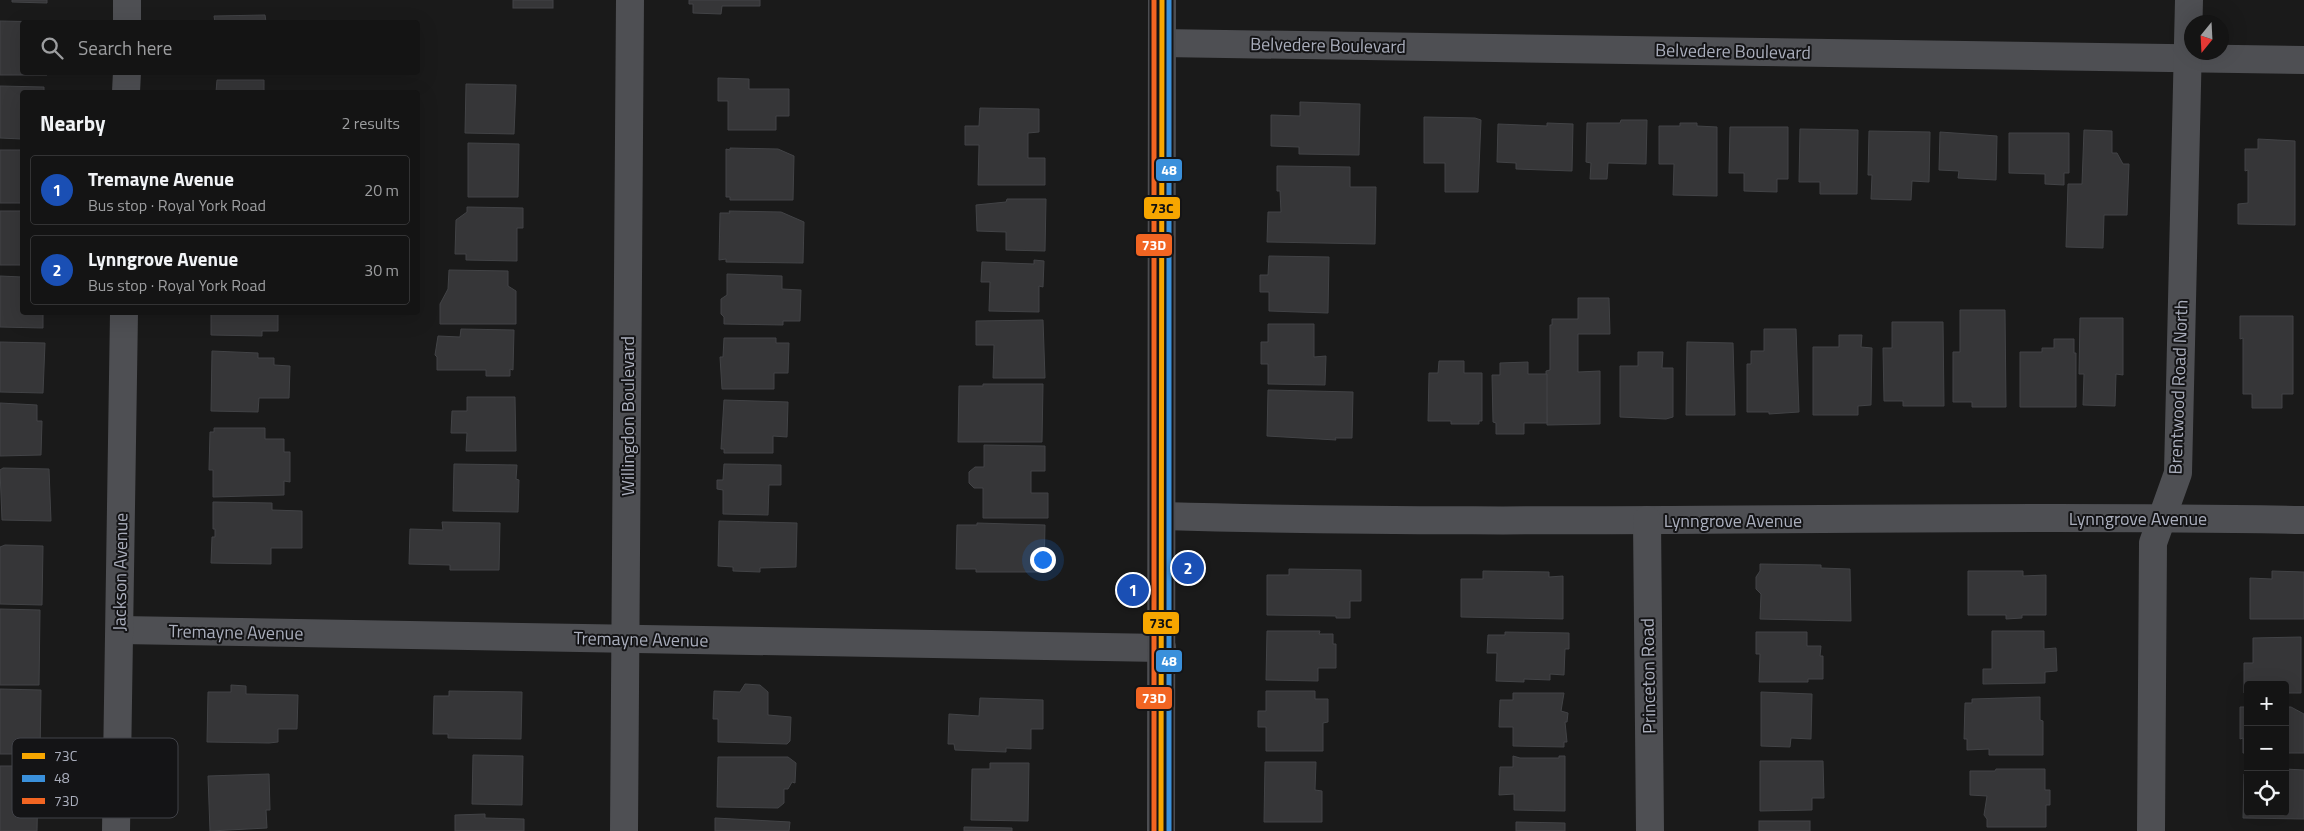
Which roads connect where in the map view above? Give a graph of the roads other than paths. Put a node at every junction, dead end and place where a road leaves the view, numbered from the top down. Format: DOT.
graph roads {
  1 [pos="127,0"];
  2 [pos="630,0"];
  3 [pos="1162,0"];
  4 [pos="2189,0"];
  5 [pos="2189,15"];
  6 [pos="127,20"];
  7 [pos="1162,43"];
  8 [pos="2184,58"];
  9 [pos="2229,59"];
  10 [pos="2188,60"];
  11 [pos="2304,60"];
  12 [pos="126,75"];
  13 [pos="126,90"];
  14 [pos="124,315"];
  15 [pos="1163,516"];
  16 [pos="2162,517"];
  17 [pos="1647,520"];
  18 [pos="2304,520"];
  19 [pos="120,630"];
  20 [pos="626,638"];
  21 [pos="1162,648"];
  22 [pos="118,738"];
  23 [pos="116,818"];
  24 [pos="116,831"];
  25 [pos="624,831"];
  26 [pos="1161,831"];
  27 [pos="1650,831"];
  28 [pos="2151,831"];
  1 -- 6 [label="street"];
  2 -- 20 [label="street, Willingdon Boulevard"];
  3 -- 7 [label="main road"];
  4 -- 5 [label="street, Brentwood Road North"];
  7 -- 8 [label="street, Belvedere Boulevard"];
  7 -- 15 [label="main road"];
  9 -- 11 [label="street, Belvedere Boulevard"];
  10 -- 16 [label="street, Brentwood Road North"];
  12 -- 13 [label="street"];
  14 -- 19 [label="street, Jackson Avenue"];
  15 -- 17 [label="street, Lynngrove Avenue"];
  15 -- 21 [label="main road"];
  16 -- 17 [label="street, Lynngrove Avenue"];
  16 -- 18 [label="street, Lynngrove Avenue"];
  16 -- 28 [label="street, Brentwood Road North"];
  17 -- 27 [label="street, Princeton Road"];
  19 -- 20 [label="street, Tremayne Avenue"];
  19 -- 22 [label="street, Jackson Avenue"];
  20 -- 21 [label="street, Tremayne Avenue"];
  20 -- 25 [label="street, Willingdon Boulevard"];
  21 -- 26 [label="main road"];
  23 -- 24 [label="street, Jackson Avenue"];
}
